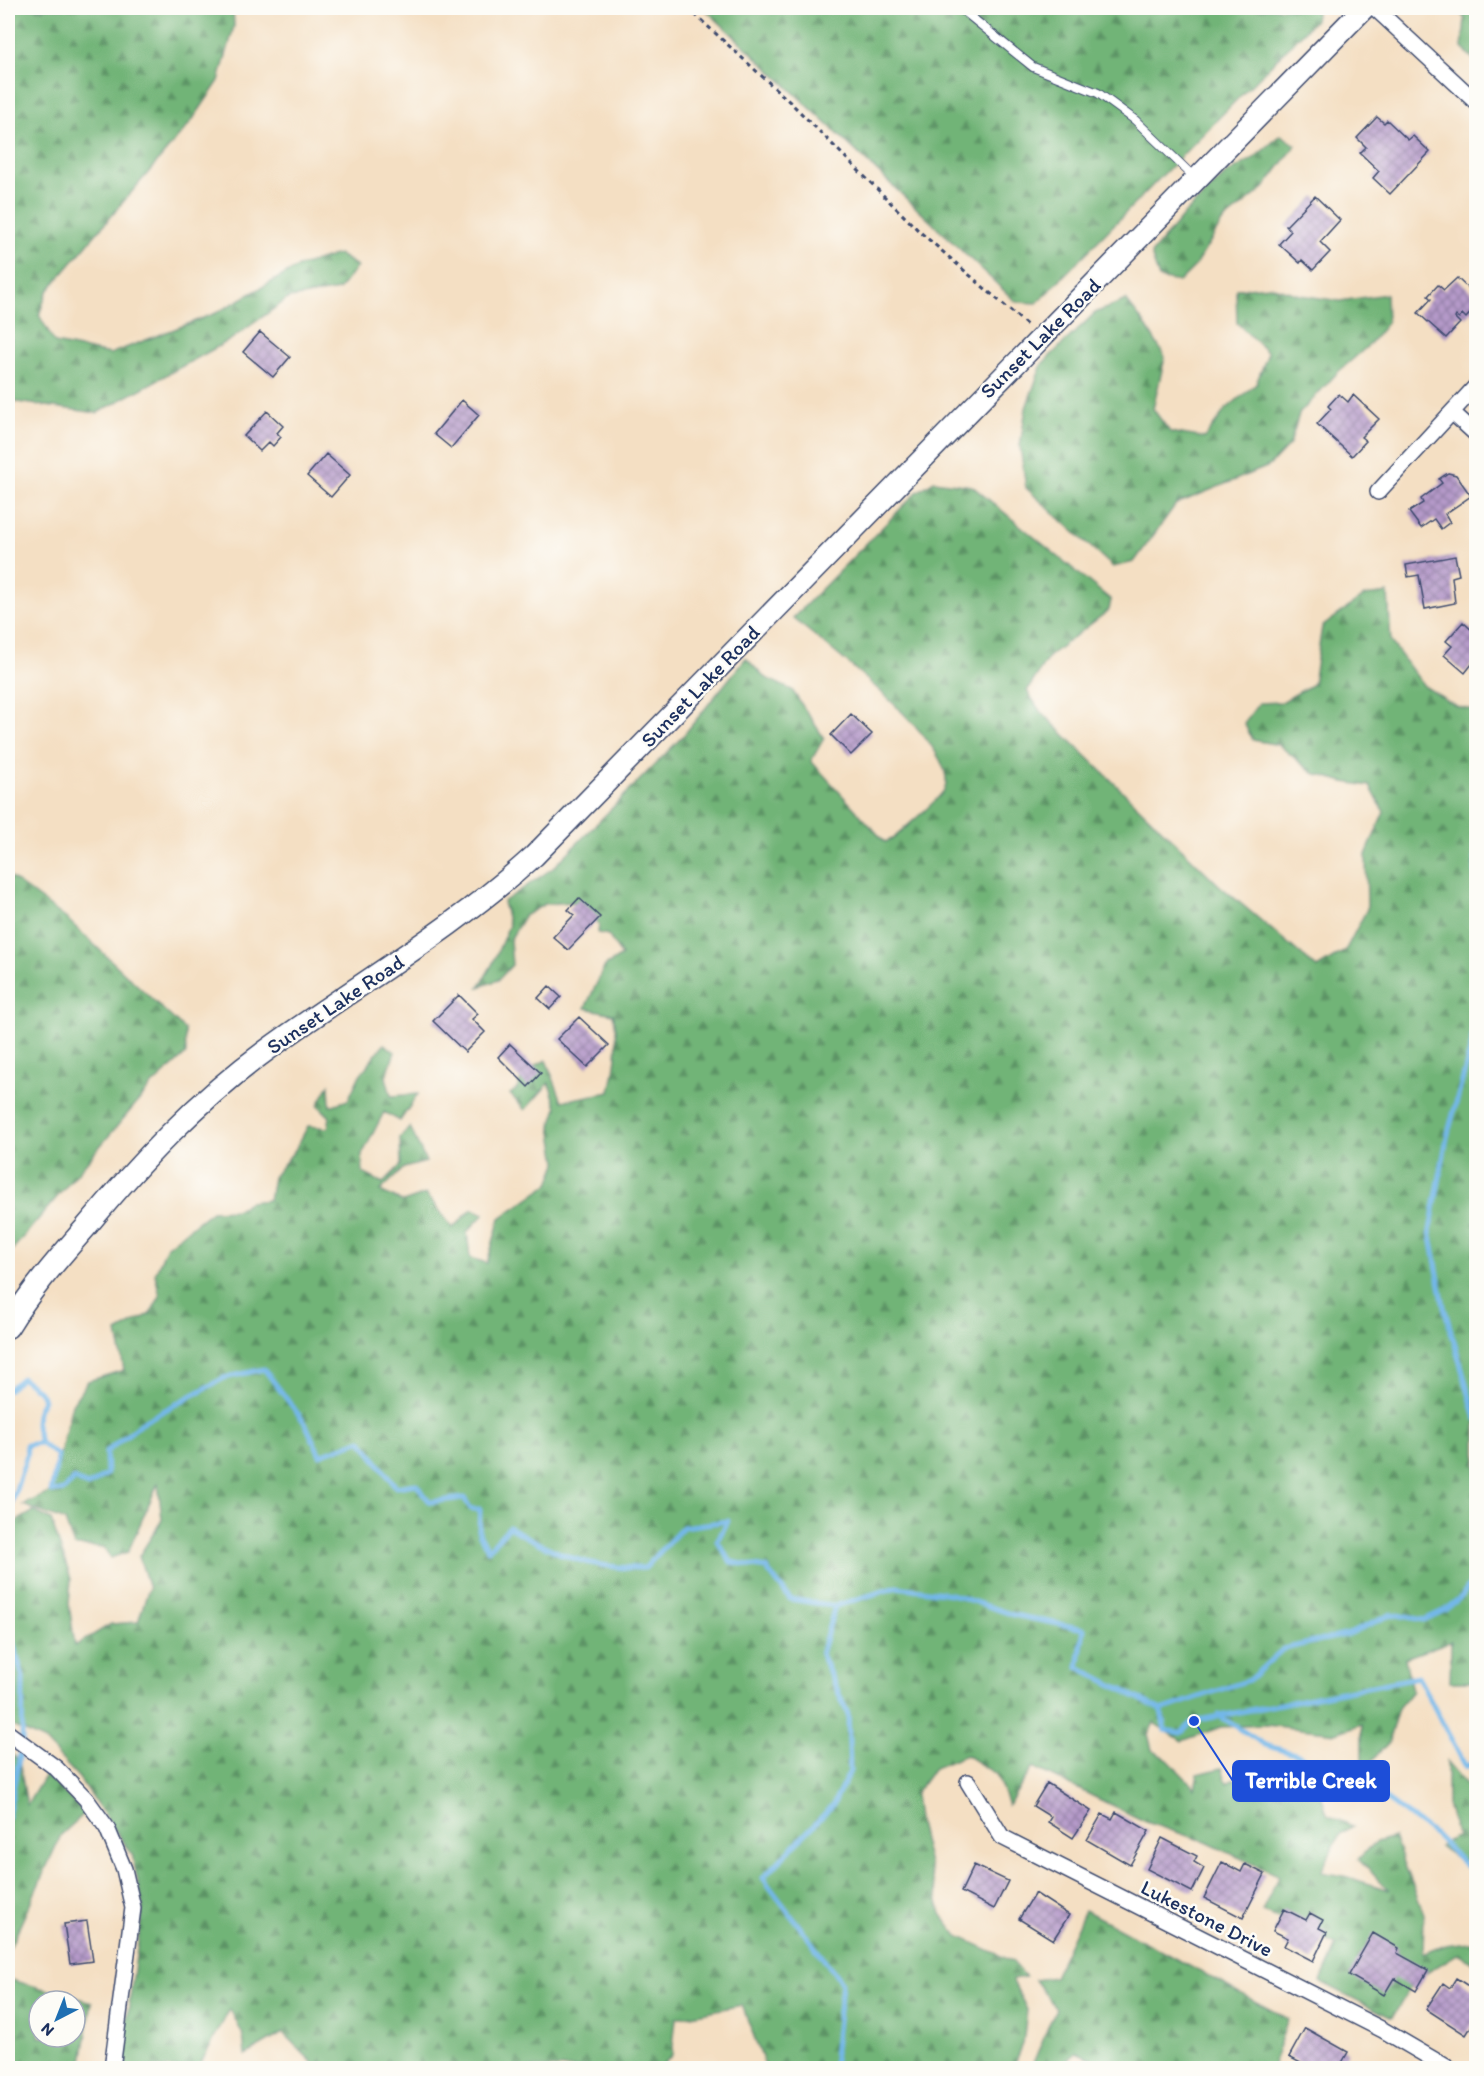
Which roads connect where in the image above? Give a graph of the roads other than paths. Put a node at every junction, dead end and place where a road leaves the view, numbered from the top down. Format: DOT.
graph roads {
  1 [pos="960,8"];
  2 [pos="1364,8"];
  3 [pos="1375,8"];
  4 [pos="1476,102"];
  5 [pos="1196,179"];
  6 [pos="1476,387"];
  7 [pos="1453,413"];
  8 [pos="1476,434"];
  9 [pos="1378,492"];
  10 [pos="9,1324"];
  11 [pos="8,1733"];
  12 [pos="968,1782"];
  13 [pos="112,2068"];
  14 [pos="1448,2068"];
  1 -- 5 [label="lane"];
  2 -- 5 [label="main road, Sunset Lake Road"];
  3 -- 4 [label="street"];
  5 -- 10 [label="main road, Sunset Lake Road"];
  6 -- 7 [label="street"];
  7 -- 8 [label="street"];
  7 -- 9 [label="street"];
  11 -- 13 [label="street"];
  12 -- 14 [label="street, Lukestone Drive"];
}
